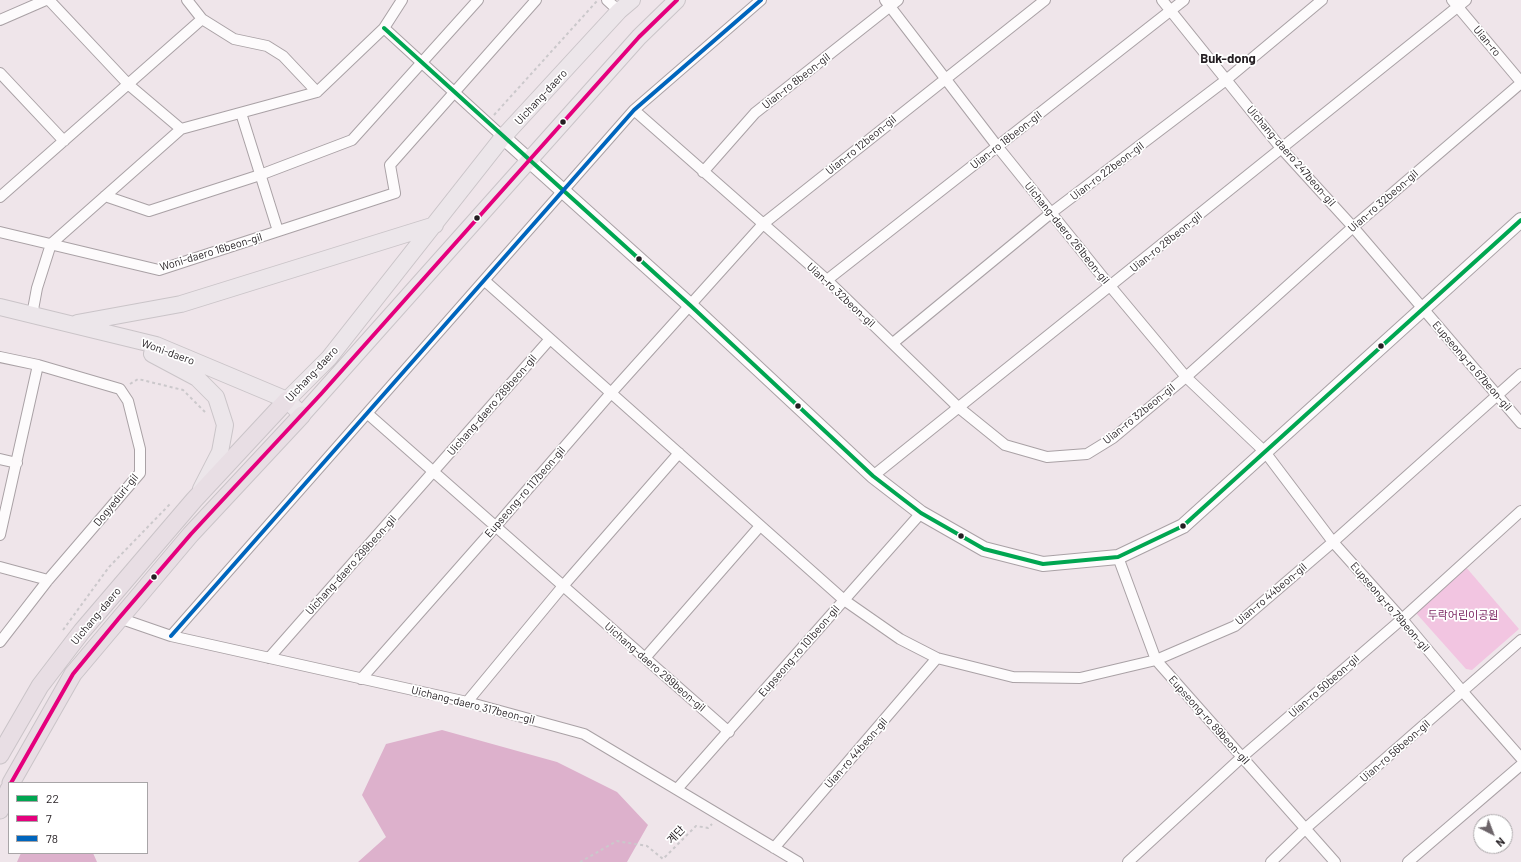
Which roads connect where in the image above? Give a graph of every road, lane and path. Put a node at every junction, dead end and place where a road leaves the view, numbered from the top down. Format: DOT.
graph roads {
  1 [pos="46,0"];
  2 [pos="49,0"];
  3 [pos="186,0"];
  4 [pos="402,0"];
  5 [pos="478,0"];
  6 [pos="536,0"];
  7 [pos="598,0"];
  8 [pos="607,0"];
  9 [pos="632,0"];
  10 [pos="677,0"];
  11 [pos="761,0"];
  12 [pos="1045,0"];
  13 [pos="1162,0"];
  14 [pos="1184,0"];
  15 [pos="1322,0"];
  16 [pos="891,2"];
  17 [pos="1459,2"];
  18 [pos="619,11"];
  19 [pos="1171,11"];
  20 [pos="202,19"];
  21 [pos="0,20"];
  22 [pos="384,28"];
  23 [pos="422,63"];
  24 [pos="0,73"];
  25 [pos="944,78"];
  26 [pos="1226,80"];
  27 [pos="1521,82"];
  28 [pos="129,85"];
  29 [pos="317,92"];
  30 [pos="454,92"];
  31 [pos="634,110"];
  32 [pos="241,113"];
  33 [pos="493,116"];
  34 [pos="181,129"];
  35 [pos="504,137"];
  36 [pos="64,141"];
  37 [pos="997,146"];
  38 [pos="1281,148"];
  39 [pos="529,160"];
  40 [pos="703,172"];
  41 [pos="260,175"];
  42 [pos="564,191"];
  43 [pos="105,196"];
  44 [pos="0,197"];
  45 [pos="1051,213"];
  46 [pos="1521,220"];
  47 [pos="763,224"];
  48 [pos="435,225"];
  49 [pos="1353,226"];
  50 [pos="0,232"];
  51 [pos="278,232"];
  52 [pos="51,244"];
  53 [pos="828,280"];
  54 [pos="485,281"];
  55 [pos="1110,286"];
  56 [pos="691,306"];
  57 [pos="0,307"];
  58 [pos="1423,310"];
  59 [pos="32,315"];
  60 [pos="69,324"];
  61 [pos="550,339"];
  62 [pos="893,343"];
  63 [pos="0,357"];
  64 [pos="38,365"];
  65 [pos="1521,374"];
  66 [pos="1186,377"];
  67 [pos="120,389"];
  68 [pos="611,393"];
  69 [pos="1497,397"];
  70 [pos="287,400"];
  71 [pos="958,406"];
  72 [pos="368,414"];
  73 [pos="222,415"];
  74 [pos="302,415"];
  75 [pos="1521,423"];
  76 [pos="1265,452"];
  77 [pos="679,453"];
  78 [pos="0,459"];
  79 [pos="17,463"];
  80 [pos="434,472"];
  81 [pos="873,476"];
  82 [pos="194,500"];
  83 [pos="1521,511"];
  84 [pos="921,513"];
  85 [pos="496,526"];
  86 [pos="760,526"];
  87 [pos="0,535"];
  88 [pos="1333,542"];
  89 [pos="1118,557"];
  90 [pos="0,567"];
  91 [pos="48,580"];
  92 [pos="563,586"];
  93 [pos="844,600"];
  94 [pos="119,618"];
  95 [pos="1402,619"];
  96 [pos="171,636"];
  97 [pos="1521,640"];
  98 [pos="0,642"];
  99 [pos="269,658"];
  100 [pos="645,658"];
  101 [pos="937,658"];
  102 [pos="1156,660"];
  103 [pos="361,679"];
  104 [pos="1463,692"];
  105 [pos="467,702"];
  106 [pos="729,732"];
  107 [pos="0,755"];
  108 [pos="1242,756"];
  109 [pos="1521,758"];
  110 [pos="1521,764"];
  111 [pos="12,782"];
  112 [pos="677,789"];
  113 [pos="8,791"];
  114 [pos="0,810"];
  115 [pos="721,816"];
  116 [pos="1306,828"];
  117 [pos="774,848"];
  118 [pos="580,862"];
  119 [pos="798,862"];
  120 [pos="1128,862"];
  121 [pos="1271,862"];
  122 [pos="1336,862"];
  123 [pos="1408,862"];
  1 -- 21 [label="street"];
  2 -- 28 [label="street"];
  3 -- 20 [label="street"];
  4 -- 22 [label="street"];
  5 -- 23 [label="street"];
  6 -- 30 [label="street"];
  7 -- 33 [label="path"];
  8 -- 18 [label="street"];
  9 -- 18 [label="main road, Uichang-daero"];
  10 -- 39 [label="main road, Uichang-daero"];
  11 -- 31 [label="street"];
  12 -- 25 [label="street, Uian-ro 12beon-gil"];
  13 -- 19 [label="street, Uichang-daero 247beon-gil"];
  14 -- 19 [label="street, Uian-ro 18beon-gil"];
  15 -- 26 [label="street, Uian-ro 22beon-gil"];
  16 -- 25 [label="street, Uichang-daero 261beon-gil"];
  16 -- 40 [label="street, Uian-ro 8beon-gil"];
  17 -- 27 [label="street, Uian-ro"];
  17 -- 38 [label="street, Uian-ro 28beon-gil"];
  18 -- 35 [label="main road, Uichang-daero"];
  19 -- 26 [label="street, Uichang-daero 247beon-gil"];
  19 -- 37 [label="street, Uian-ro 18beon-gil"];
  20 -- 28 [label="street"];
  20 -- 29 [label="street"];
  22 -- 23 [label="street"];
  22 -- 29 [label="street"];
  23 -- 30 [label="street"];
  23 -- 41 [label="street"];
  24 -- 36 [label="street"];
  25 -- 37 [label="street, Uichang-daero 261beon-gil"];
  25 -- 47 [label="street, Uian-ro 12beon-gil"];
  26 -- 38 [label="street, Uichang-daero 247beon-gil"];
  26 -- 45 [label="street, Uian-ro 22beon-gil"];
  27 -- 49 [label="street, Uian-ro 32beon-gil"];
  28 -- 34 [label="street"];
  28 -- 36 [label="street"];
  29 -- 32 [label="street"];
  30 -- 35 [label="street"];
  30 -- 51 [label="street, Woni-daero 16beon-gil"];
  31 -- 40 [label="street, Uian-ro 32beon-gil"];
  31 -- 42 [label="street"];
  32 -- 34 [label="street"];
  32 -- 41 [label="street"];
  34 -- 43 [label="street"];
  35 -- 39 [label="main road"];
  35 -- 48 [label="main road, Uichang-daero"];
  36 -- 44 [label="street"];
  37 -- 45 [label="street, Uichang-daero 261beon-gil"];
  37 -- 53 [label="street, Uian-ro 18beon-gil"];
  38 -- 49 [label="street, Uichang-daero 247beon-gil"];
  38 -- 55 [label="street, Uian-ro 28beon-gil"];
  39 -- 42 [label="main road"];
  39 -- 74 [label="main road, Uichang-daero"];
  40 -- 47 [label="street, Uian-ro 32beon-gil"];
  41 -- 43 [label="street"];
  41 -- 51 [label="street"];
  42 -- 54 [label="street"];
  42 -- 56 [label="main road"];
  43 -- 52 [label="street"];
  45 -- 55 [label="street, Uichang-daero 261beon-gil"];
  45 -- 62 [label="street, Uian-ro 22beon-gil"];
  46 -- 58 [label="main road"];
  47 -- 53 [label="street, Uian-ro 32beon-gil"];
  47 -- 56 [label="street, Uian-ro 12beon-gil"];
  48 -- 60 [label="main road"];
  48 -- 70 [label="main road, Uichang-daero"];
  49 -- 58 [label="street, Uichang-daero 247beon-gil"];
  49 -- 66 [label="street, Uian-ro 32beon-gil"];
  50 -- 52 [label="street, Woni-daero 16beon-gil"];
  51 -- 52 [label="street, Woni-daero 16beon-gil"];
  52 -- 59 [label="street"];
  53 -- 62 [label="street, Uian-ro 32beon-gil"];
  54 -- 61 [label="street"];
  54 -- 72 [label="street"];
  55 -- 66 [label="street, Uichang-daero 261beon-gil"];
  55 -- 71 [label="street, Uian-ro 28beon-gil"];
  56 -- 68 [label="street, Eupseong-ro 117beon-gil"];
  56 -- 81 [label="main road"];
  57 -- 59 [label="main road, Woni-daero"];
  58 -- 69 [label="street, Eupseong-ro 67beon-gil"];
  58 -- 76 [label="main road"];
  59 -- 60 [label="main road, Woni-daero"];
  60 -- 70 [label="main road, Woni-daero"];
  60 -- 73 [label="main road"];
  61 -- 68 [label="street"];
  61 -- 80 [label="street, Uichang-daero 289beon-gil"];
  62 -- 71 [label="street, Uian-ro 32beon-gil"];
  63 -- 64 [label="street"];
  64 -- 67 [label="street"];
  64 -- 79 [label="street"];
  65 -- 69 [label="street, Uian-ro 44beon-gil"];
  66 -- 71 [label="street, Uian-ro 32beon-gil"];
  66 -- 76 [label="street, Uichang-daero 261beon-gil"];
  67 -- 73 [label="path"];
  67 -- 91 [label="street, Dogyeduri-gil"];
  68 -- 77 [label="street"];
  68 -- 85 [label="street, Eupseong-ro 117beon-gil"];
  69 -- 75 [label="street, Eupseong-ro 67beon-gil"];
  69 -- 88 [label="street, Uian-ro 44beon-gil"];
  70 -- 74 [label="main road, Woni-daero"];
  70 -- 82 [label="highway, Uichang-daero"];
  71 -- 81 [label="street, Uian-ro 28beon-gil"];
  72 -- 80 [label="street, Uichang-daero 299beon-gil"];
  72 -- 96 [label="street"];
  73 -- 82 [label="main road"];
  74 -- 94 [label="highway, Uichang-daero"];
  76 -- 88 [label="street, Eupseong-ro 79beon-gil"];
  76 -- 89 [label="main road"];
  77 -- 86 [label="street"];
  77 -- 92 [label="street"];
  78 -- 79 [label="street"];
  79 -- 87 [label="street"];
  80 -- 85 [label="street, Uichang-daero 299beon-gil"];
  80 -- 99 [label="street, Uichang-daero 299beon-gil"];
  81 -- 84 [label="main road"];
  82 -- 107 [label="highway, Uichang-daero"];
  83 -- 95 [label="street, Uian-ro 50beon-gil"];
  84 -- 89 [label="main road"];
  84 -- 93 [label="street, Eupseong-ro 101beon-gil"];
  85 -- 92 [label="street, Uichang-daero 299beon-gil"];
  85 -- 103 [label="street, Eupseong-ro 117beon-gil"];
  86 -- 93 [label="street"];
  86 -- 100 [label="street"];
  88 -- 95 [label="street, Eupseong-ro 79beon-gil"];
  88 -- 102 [label="street, Uian-ro 44beon-gil"];
  89 -- 102 [label="street, Eupseong-ro 89beon-gil"];
  90 -- 91 [label="street"];
  91 -- 98 [label="street, Dogyeduri-gil"];
  92 -- 100 [label="street, Uichang-daero 299beon-gil"];
  92 -- 105 [label="street"];
  93 -- 101 [label="street, Uian-ro 44beon-gil"];
  93 -- 106 [label="street, Eupseong-ro 101beon-gil"];
  94 -- 96 [label="street, Uichang-daero 317beon-gil"];
  94 -- 111 [label="highway, Uichang-daero"];
  95 -- 104 [label="street, Eupseong-ro 79beon-gil"];
  95 -- 108 [label="street, Uian-ro 50beon-gil"];
  96 -- 99 [label="street, Uichang-daero 317beon-gil"];
  97 -- 104 [label="street, Uian-ro 56beon-gil"];
  99 -- 103 [label="street, Uichang-daero 317beon-gil"];
  100 -- 106 [label="street, Uichang-daero 299beon-gil"];
  101 -- 102 [label="street, Uian-ro 44beon-gil"];
  101 -- 117 [label="street, Uian-ro 44beon-gil"];
  102 -- 108 [label="street, Eupseong-ro 89beon-gil"];
  103 -- 105 [label="street, Uichang-daero 317beon-gil"];
  104 -- 109 [label="street, Eupseong-ro 79beon-gil"];
  104 -- 116 [label="street, Uian-ro 56beon-gil"];
  105 -- 112 [label="street, Uichang-daero 317beon-gil"];
  106 -- 112 [label="street, Eupseong-ro 101beon-gil"];
  108 -- 116 [label="street, Eupseong-ro 89beon-gil"];
  108 -- 120 [label="street, Uian-ro 50beon-gil"];
  110 -- 123 [label="street"];
  112 -- 115 [label="street, Uichang-daero 317beon-gil"];
  113 -- 114 [label="highway"];
  115 -- 117 [label="street, Uichang-daero 317beon-gil"];
  115 -- 118 [label="path, 계단"];
  116 -- 121 [label="street, Uian-ro 56beon-gil"];
  116 -- 122 [label="street, Eupseong-ro 89beon-gil"];
  117 -- 119 [label="street, Uichang-daero 317beon-gil"];
}
